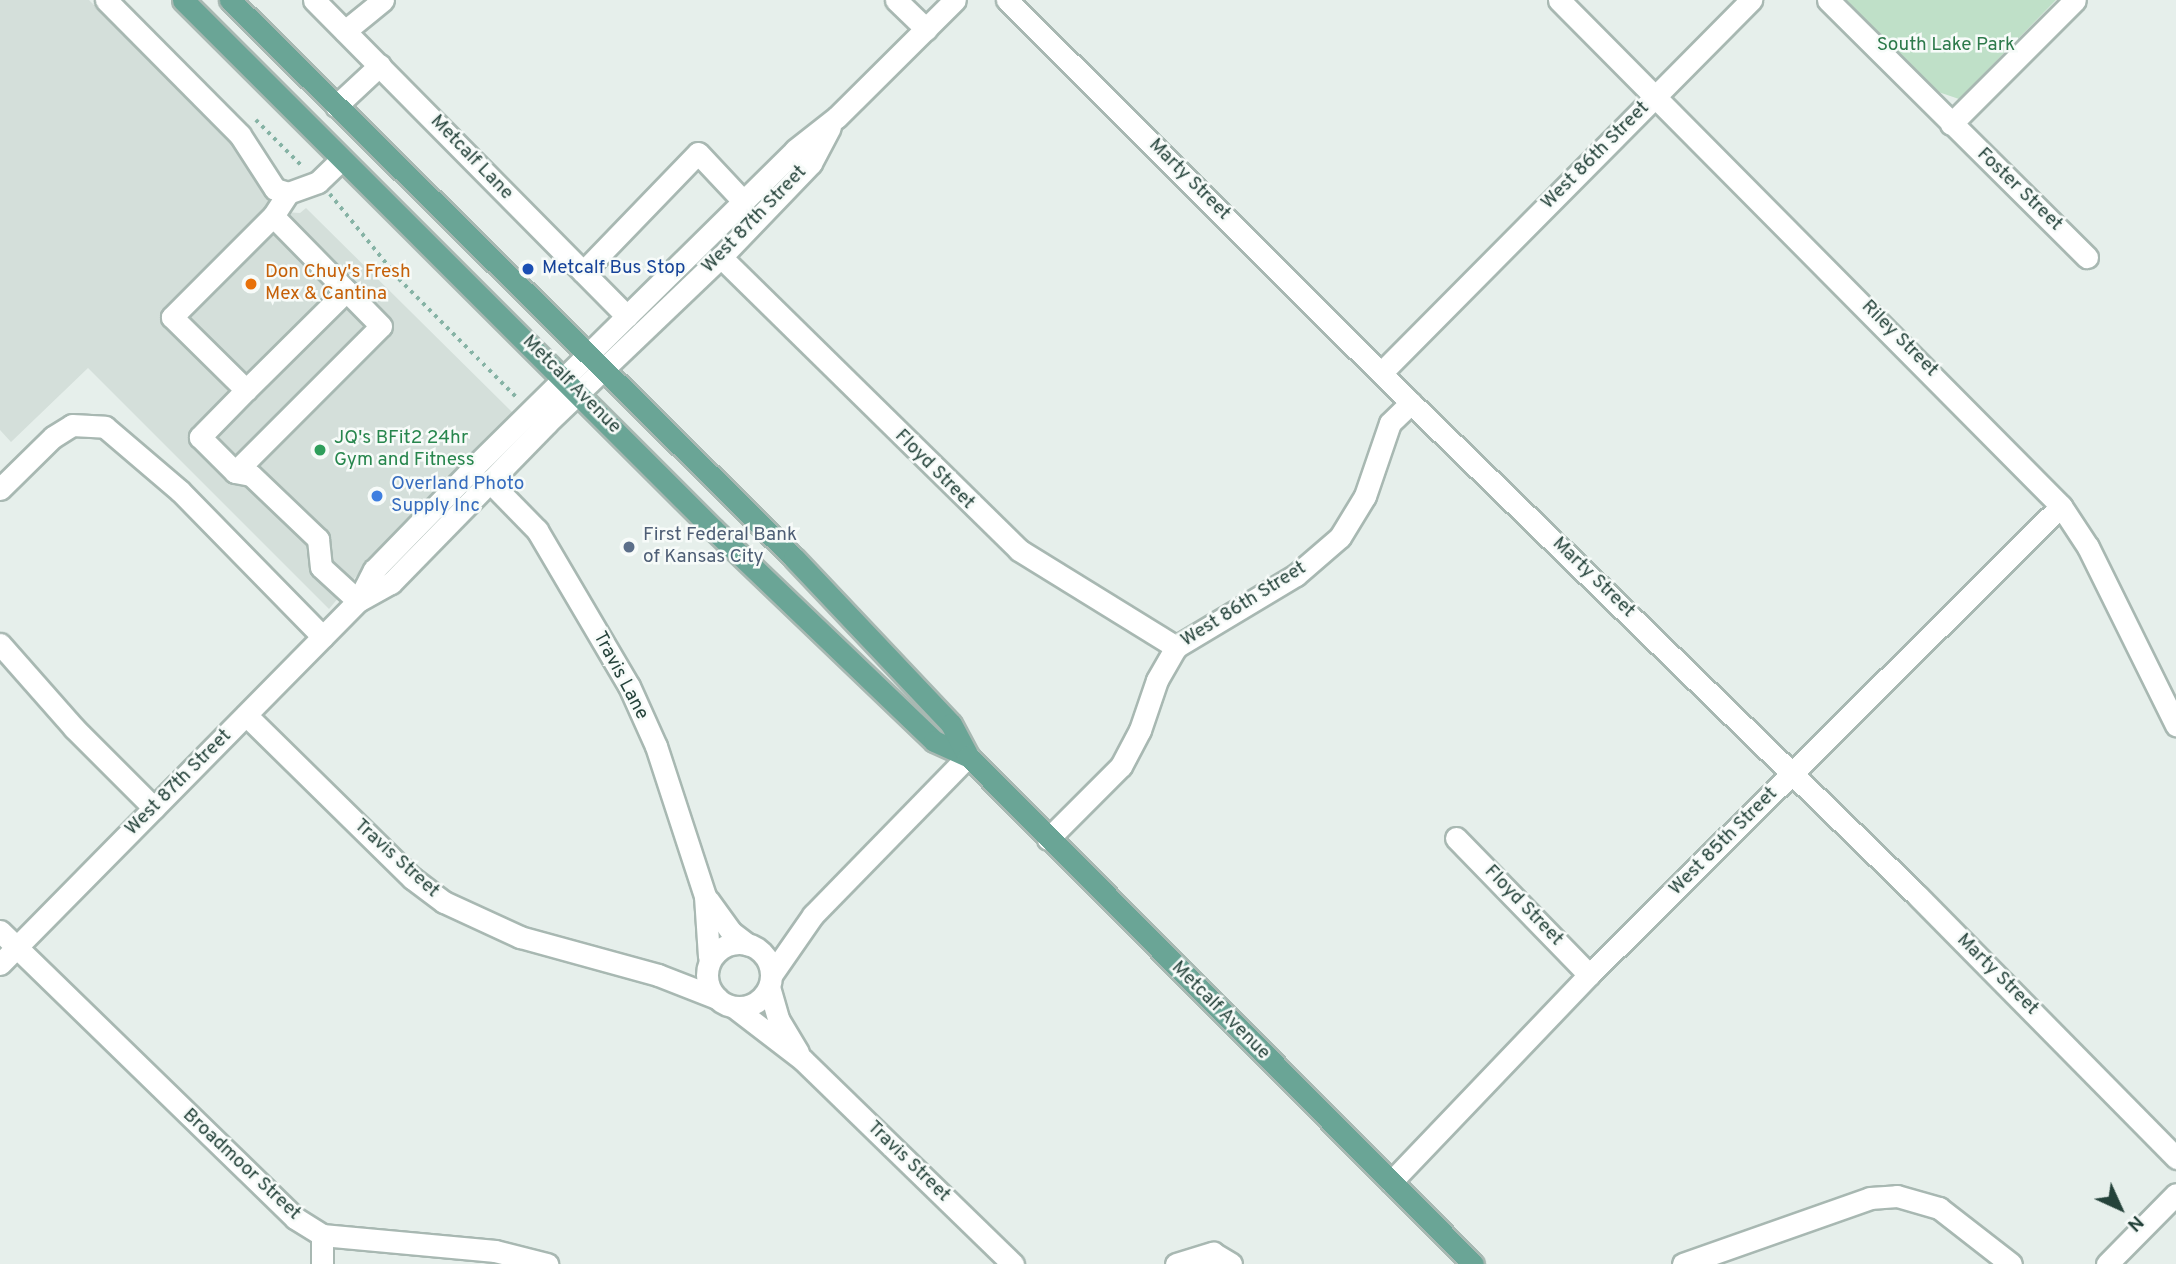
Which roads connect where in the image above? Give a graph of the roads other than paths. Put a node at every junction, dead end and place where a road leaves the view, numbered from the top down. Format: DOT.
graph roads {
  1 [pos="106,0"];
  2 [pos="183,0"];
  3 [pos="230,0"];
  4 [pos="314,0"];
  5 [pos="383,0"];
  6 [pos="896,0"];
  7 [pos="955,0"];
  8 [pos="1007,0"];
  9 [pos="1559,0"];
  10 [pos="1751,0"];
  11 [pos="1828,0"];
  12 [pos="2075,0"];
  13 [pos="926,29"];
  14 [pos="345,31"];
  15 [pos="380,65"];
  16 [pos="1655,97"];
  17 [pos="335,106"];
  18 [pos="836,117"];
  19 [pos="1951,124"];
  20 [pos="342,159"];
  21 [pos="288,193"];
  22 [pos="743,201"];
  23 [pos="273,216"];
  24 [pos="720,257"];
  25 [pos="2087,257"];
  26 [pos="583,272"];
  27 [pos="346,291"];
  28 [pos="626,316"];
  29 [pos="588,354"];
  30 [pos="605,370"];
  31 [pos="1382,371"];
  32 [pos="564,377"];
  33 [pos="246,390"];
  34 [pos="580,393"];
  35 [pos="1411,403"];
  36 [pos="235,472"];
  37 [pos="489,481"];
  38 [pos="0,489"];
  39 [pos="2061,506"];
  40 [pos="358,601"];
  41 [pos="323,637"];
  42 [pos="0,644"];
  43 [pos="1176,647"];
  44 [pos="246,715"];
  45 [pos="2176,725"];
  46 [pos="968,757"];
  47 [pos="1792,773"];
  48 [pos="154,808"];
  49 [pos="1455,838"];
  50 [pos="1048,839"];
  51 [pos="705,896"];
  52 [pos="813,915"];
  53 [pos="0,931"];
  54 [pos="751,946"];
  55 [pos="16,947"];
  56 [pos="709,961"];
  57 [pos="0,964"];
  58 [pos="658,975"];
  59 [pos="1590,975"];
  60 [pos="770,980"];
  61 [pos="725,1002"];
  62 [pos="803,1060"];
  63 [pos="2176,1158"];
  64 [pos="1391,1182"];
  65 [pos="2176,1194"];
  66 [pos="322,1235"];
  67 [pos="322,1264"];
  68 [pos="547,1264"];
  69 [pos="1013,1264"];
  70 [pos="1176,1264"];
  71 [pos="1231,1264"];
  72 [pos="1473,1264"];
  73 [pos="1683,1264"];
  74 [pos="2011,1264"];
  75 [pos="2106,1264"];
  1 -- 21 [label="street"];
  2 -- 20 [label="main road, Metcalf Avenue"];
  3 -- 17 [label="main road, Metcalf Avenue"];
  4 -- 14 [label="street, Metcalf Lane"];
  5 -- 14 [label="street"];
  6 -- 13 [label="street"];
  7 -- 13 [label="street, West 87th Street"];
  8 -- 31 [label="street, Marty Street"];
  9 -- 16 [label="street, Riley Street"];
  10 -- 16 [label="street, West 86th Street"];
  11 -- 19 [label="street"];
  12 -- 19 [label="street"];
  13 -- 18 [label="street, West 87th Street"];
  14 -- 15 [label="street, Metcalf Lane"];
  15 -- 17 [label="street"];
  15 -- 26 [label="street, Metcalf Lane"];
  16 -- 31 [label="street, West 86th Street"];
  16 -- 39 [label="street, Riley Street"];
  17 -- 29 [label="main road, Metcalf Avenue"];
  18 -- 22 [label="street, West 87th Street"];
  18 -- 24 [label="street, West 87th Street"];
  19 -- 25 [label="street, Foster Street"];
  20 -- 21 [label="street"];
  20 -- 32 [label="main road, Metcalf Avenue"];
  21 -- 23 [label="street"];
  22 -- 26 [label="street"];
  22 -- 28 [label="street, West 87th Street"];
  23 -- 27 [label="street"];
  23 -- 33 [label="street"];
  24 -- 30 [label="street, West 87th Street"];
  24 -- 43 [label="street, Floyd Street"];
  26 -- 28 [label="street, Metcalf Lane"];
  27 -- 33 [label="street"];
  27 -- 36 [label="street"];
  28 -- 29 [label="street, West 87th Street"];
  29 -- 30 [label="main road, Metcalf Avenue"];
  29 -- 32 [label="street, West 87th Street"];
  30 -- 34 [label="street, West 87th Street"];
  30 -- 46 [label="main road, Metcalf Avenue"];
  31 -- 35 [label="street, Marty Street"];
  32 -- 34 [label="main road, Metcalf Avenue"];
  32 -- 40 [label="street, West 87th Street"];
  33 -- 36 [label="street"];
  34 -- 37 [label="street, West 87th Street"];
  34 -- 46 [label="main road, Metcalf Avenue"];
  35 -- 43 [label="street, West 86th Street"];
  35 -- 47 [label="street, Marty Street"];
  36 -- 40 [label="street"];
  37 -- 40 [label="street, West 87th Street"];
  37 -- 51 [label="street, Travis Lane"];
  38 -- 41 [label="street"];
  39 -- 45 [label="street, Riley Street"];
  39 -- 47 [label="street, West 85th Street"];
  40 -- 41 [label="street, West 87th Street"];
  41 -- 44 [label="street, West 87th Street"];
  42 -- 48 [label="street"];
  43 -- 50 [label="street, West 86th Street"];
  44 -- 48 [label="street, West 87th Street"];
  44 -- 58 [label="street, Travis Street"];
  46 -- 50 [label="main road, Metcalf Avenue"];
  46 -- 52 [label="street"];
  47 -- 59 [label="street, West 85th Street"];
  47 -- 63 [label="street, Marty Street"];
  48 -- 55 [label="street, West 87th Street"];
  49 -- 59 [label="street, Floyd Street"];
  50 -- 64 [label="main road, Metcalf Avenue"];
  51 -- 54 [label="street, Travis Lane"];
  51 -- 56 [label="street, Travis Lane"];
  52 -- 54 [label="street"];
  52 -- 60 [label="street"];
  53 -- 55 [label="street, Broadmoor Street"];
  54 -- 56 [label="street"];
  54 -- 60 [label="street"];
  55 -- 57 [label="street, West 87th Street"];
  55 -- 66 [label="street, Broadmoor Street"];
  56 -- 58 [label="street, Travis Street"];
  56 -- 61 [label="street"];
  58 -- 61 [label="street, Travis Street"];
  59 -- 64 [label="street, West 85th Street"];
  60 -- 61 [label="street"];
  60 -- 62 [label="street, Travis Street"];
  61 -- 62 [label="street, Travis Street"];
  62 -- 69 [label="street, Travis Street"];
  64 -- 72 [label="main road, Metcalf Avenue"];
  65 -- 75 [label="street"];
  66 -- 67 [label="street"];
  66 -- 68 [label="street"];
  70 -- 71 [label="street"];
  73 -- 74 [label="street"];
}
